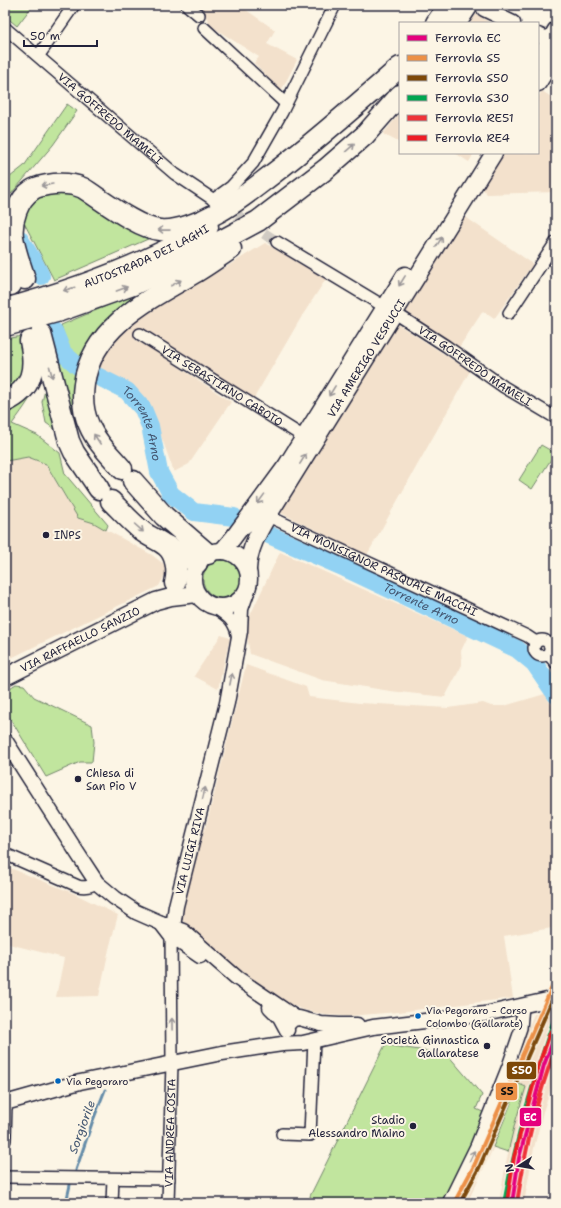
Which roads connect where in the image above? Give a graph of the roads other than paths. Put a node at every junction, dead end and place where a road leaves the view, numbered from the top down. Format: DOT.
graph roads {
  1 [pos="74,5"];
  2 [pos="187,5"];
  3 [pos="335,5"];
  4 [pos="449,5"];
  5 [pos="476,7"];
  6 [pos="199,15"];
  7 [pos="437,22"];
  8 [pos="457,22"];
  9 [pos="511,22"];
  10 [pos="5,28"];
  11 [pos="204,28"];
  12 [pos="551,41"];
  13 [pos="39,55"];
  14 [pos="539,59"];
  15 [pos="399,69"];
  16 [pos="399,69"];
  17 [pos="539,80"];
  18 [pos="399,96"];
  19 [pos="286,103"];
  20 [pos="481,154"];
  21 [pos="493,154"];
  22 [pos="326,169"];
  23 [pos="277,242"];
  24 [pos="556,242"];
  25 [pos="14,278"];
  26 [pos="5,309"];
  27 [pos="390,310"];
  28 [pos="509,313"];
  29 [pos="5,326"];
  30 [pos="140,334"];
  31 [pos="5,402"];
  32 [pos="556,418"];
  33 [pos="304,437"];
  34 [pos="268,516"];
  35 [pos="233,538"];
  36 [pos="167,546"];
  37 [pos="209,556"];
  38 [pos="248,569"];
  39 [pos="175,583"];
  40 [pos="247,592"];
  41 [pos="197,594"];
  42 [pos="156,602"];
  43 [pos="214,607"];
  44 [pos="237,648"];
  45 [pos="556,663"];
  46 [pos="5,677"];
  47 [pos="5,740"];
  48 [pos="5,854"];
  49 [pos="97,883"];
  50 [pos="168,929"];
  51 [pos="556,998"];
  52 [pos="523,1006"];
  53 [pos="302,1019"];
  54 [pos="373,1027"];
  55 [pos="298,1037"];
  56 [pos="172,1062"];
  57 [pos="6,1103"];
  58 [pos="282,1134"];
  59 [pos="5,1140"];
  60 [pos="5,1177"];
  61 [pos="113,1179"];
  62 [pos="169,1179"];
  63 [pos="112,1203"];
  64 [pos="168,1203"];
  65 [pos="448,1203"];
  1 -- 13 [label="street"];
  2 -- 6 [label="street"];
  3 -- 19 [label="street"];
  4 -- 7 [label="highway"];
  5 -- 8 [label="highway"];
  5 -- 9 [label="street"];
  10 -- 13 [label="street, VIA GOFFREDO MAMELI"];
  11 -- 19 [label="street"];
  12 -- 14 [label="main road"];
  12 -- 17 [label="main road"];
  13 -- 19 [label="street, VIA GOFFREDO MAMELI"];
  15 -- 25 [label="highway, one-way"];
  16 -- 26 [label="highway, AUTOSTRADA DEI LAGHI, one-way"];
  22 -- 18 [label="highway, AUTOSTRADA DEI LAGHI, one-way"];
  20 -- 27 [label="main road, VIA AMERIGO VESPUCCI, one-way"];
  27 -- 21 [label="main road, VIA AMERIGO VESPUCCI, one-way"];
  29 -- 22 [label="highway, AUTOSTRADA DEI LAGHI, one-way"];
  37 -- 22 [label="highway, one-way"];
  23 -- 27 [label="street, VIA GOFFREDO MAMELI"];
  24 -- 28 [label="street"];
  27 -- 32 [label="street, VIA GOFFREDO MAMELI"];
  27 -- 33 [label="main road, VIA AMERIGO VESPUCCI, one-way"];
  34 -- 27 [label="main road, VIA AMERIGO VESPUCCI, one-way"];
  30 -- 33 [label="street, VIA SEBASTIANO CABOTO"];
  31 -- 36 [label="highway, one-way"];
  33 -- 35 [label="main road, VIA AMERIGO VESPUCCI, one-way"];
  34 -- 35 [label="street"];
  34 -- 38 [label="main road, VIA AMERIGO VESPUCCI"];
  34 -- 45 [label="street, VIA MONSIGNOR PASQUALE MACCHI"];
  35 -- 37 [label="main road, VIA AMERIGO VESPUCCI"];
  36 -- 37 [label="highway"];
  36 -- 39 [label="highway"];
  37 -- 38 [label="main road"];
  37 -- 39 [label="main road, VIA RAFFAELLO SANZIO"];
  37 -- 41 [label="main road"];
  38 -- 40 [label="main road"];
  39 -- 42 [label="main road, VIA RAFFAELLO SANZIO"];
  40 -- 43 [label="main road"];
  40 -- 44 [label="street, VIA LUIGI RIVA"];
  41 -- 42 [label="main road, VIA RAFFAELLO SANZIO"];
  41 -- 43 [label="main road"];
  42 -- 46 [label="main road, VIA RAFFAELLO SANZIO"];
  43 -- 44 [label="street, VIA LUIGI RIVA"];
  50 -- 44 [label="street, VIA LUIGI RIVA, one-way"];
  47 -- 49 [label="street"];
  48 -- 49 [label="street"];
  49 -- 50 [label="street"];
  50 -- 53 [label="street"];
  50 -- 55 [label="street"];
  56 -- 50 [label="street, VIA LUIGI RIVA, one-way"];
  51 -- 52 [label="street"];
  52 -- 54 [label="street"];
  65 -- 52 [label="street, one-way"];
  53 -- 54 [label="street"];
  53 -- 55 [label="street"];
  53 -- 55 [label="street"];
  54 -- 55 [label="street"];
  55 -- 56 [label="street"];
  55 -- 58 [label="street"];
  56 -- 57 [label="street"];
  56 -- 62 [label="street, VIA ANDREA COSTA"];
  57 -- 59 [label="street"];
  60 -- 61 [label="street"];
  61 -- 62 [label="street"];
  61 -- 63 [label="street"];
  62 -- 64 [label="street, VIA ANDREA COSTA"];
}
